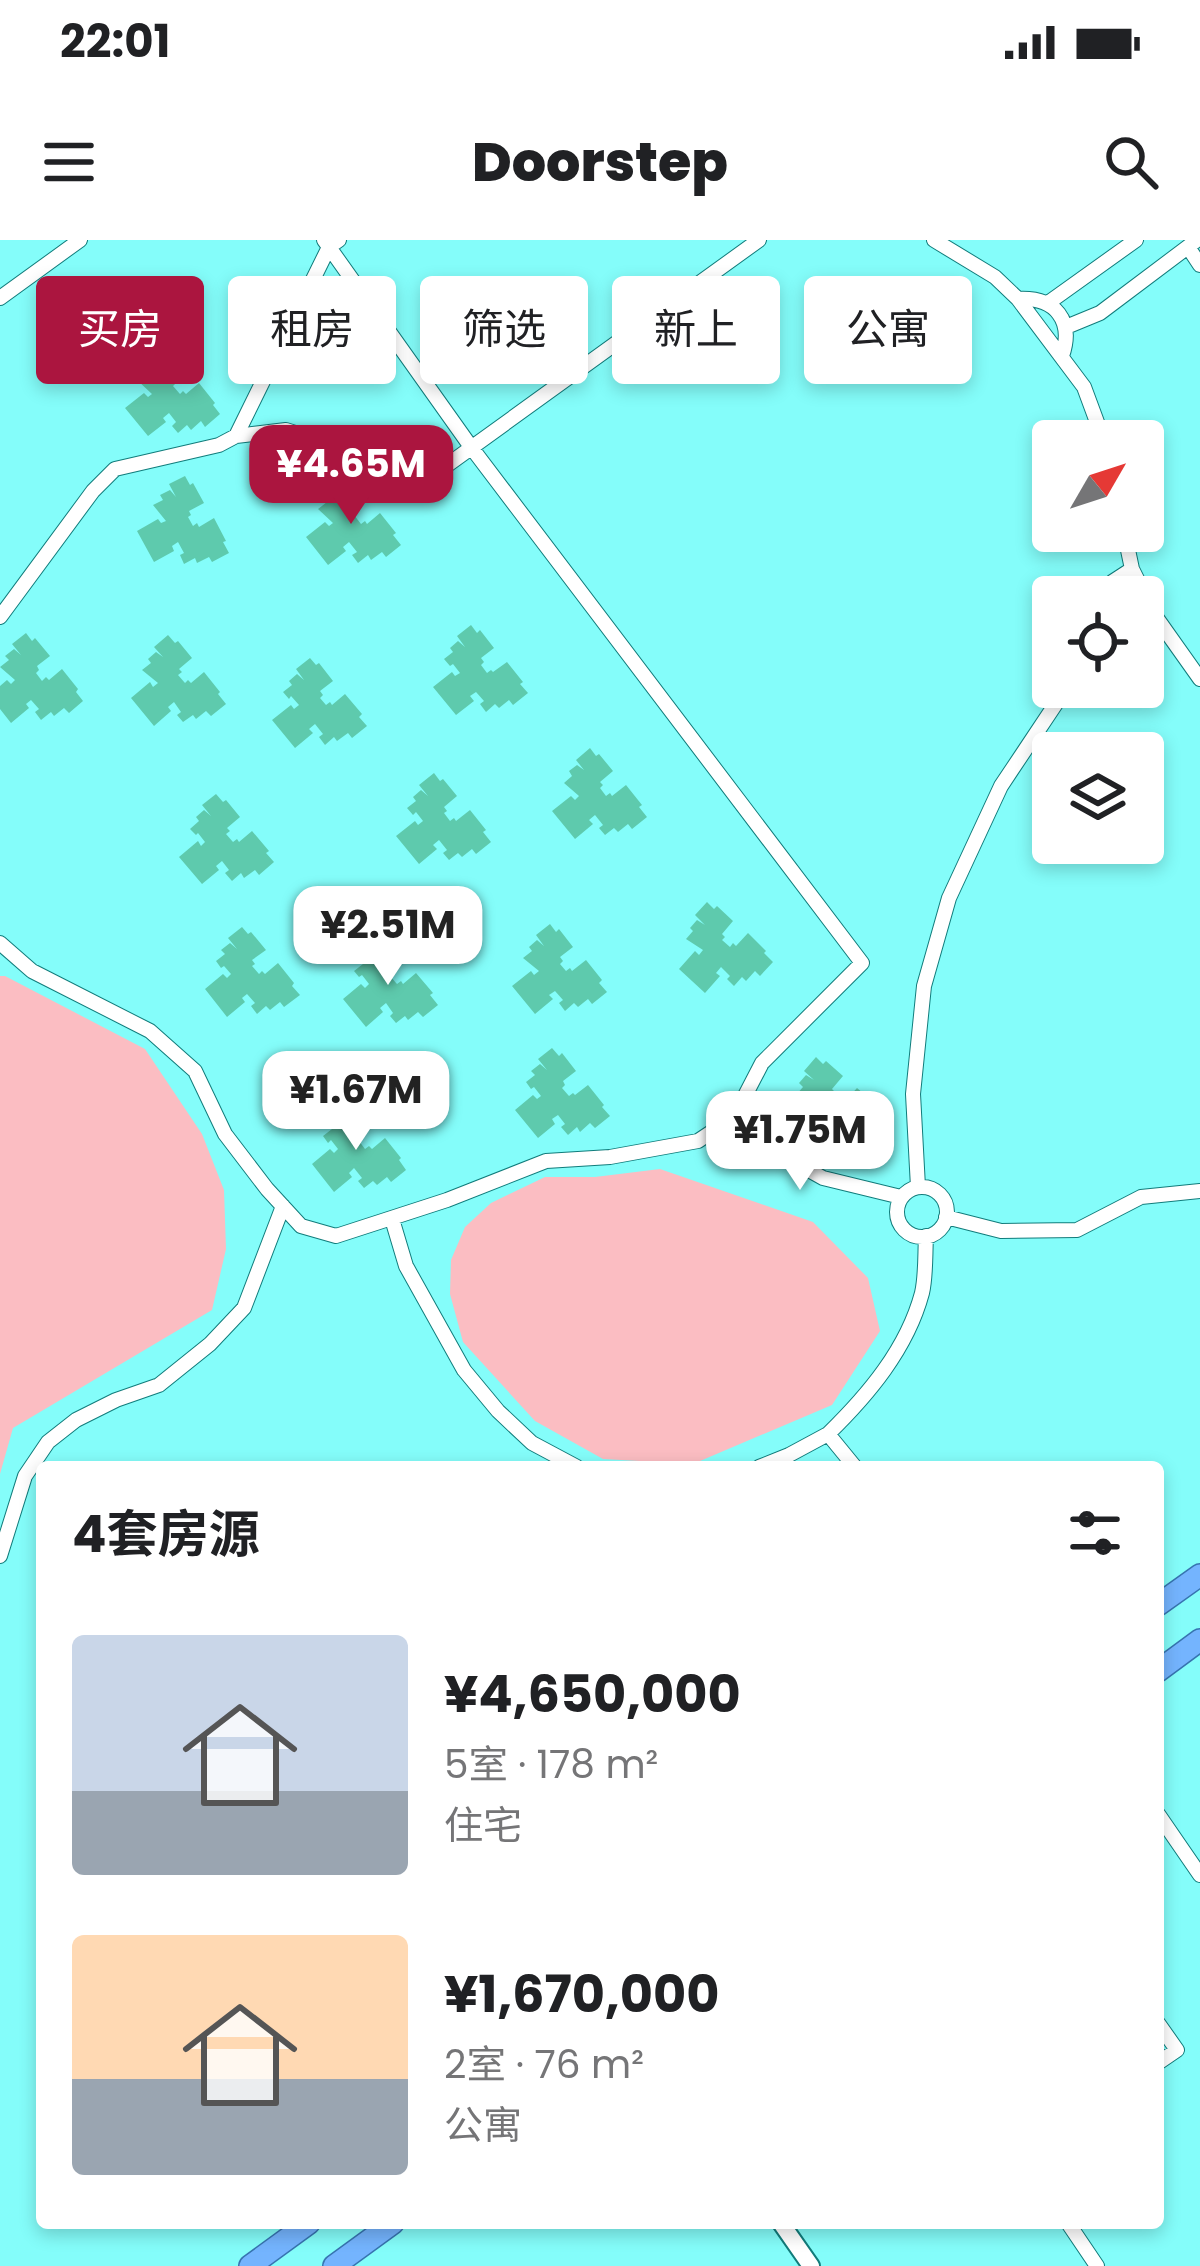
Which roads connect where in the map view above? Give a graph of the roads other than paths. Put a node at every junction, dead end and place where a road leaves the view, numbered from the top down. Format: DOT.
graph roads {
  1 [pos="80,240"];
  2 [pos="759,240"];
  3 [pos="934,240"];
  4 [pos="1136,240"];
  5 [pos="331,242"];
  6 [pos="1192,244"];
  7 [pos="1200,265"];
  8 [pos="0,298"];
  9 [pos="1018,299"];
  10 [pos="1048,303"];
  11 [pos="1066,327"];
  12 [pos="1062,356"];
  13 [pos="1096,420"];
  14 [pos="236,436"];
  15 [pos="471,447"];
  16 [pos="1128,552"];
  17 [pos="1132,569"];
  18 [pos="1121,576"];
  19 [pos="0,617"];
  20 [pos="1200,679"];
  21 [pos="1053,708"];
  22 [pos="0,943"];
  23 [pos="734,1117"];
  24 [pos="918,1187"];
  25 [pos="1200,1191"];
  26 [pos="901,1197"];
  27 [pos="283,1206"];
  28 [pos="946,1217"];
  29 [pos="392,1219"];
  30 [pos="926,1236"];
  31 [pos="828,1434"];
  32 [pos="566,1461"];
  33 [pos="774,1461"];
  34 [pos="850,1461"];
  35 [pos="0,1556"];
  36 [pos="1200,1575"];
  37 [pos="1164,1601"];
  38 [pos="1200,1640"];
  39 [pos="1164,1667"];
  40 [pos="1164,1823"];
  41 [pos="1200,1875"];
  42 [pos="1164,2032"];
  43 [pos="1164,2059"];
  44 [pos="301,2229"];
  45 [pos="385,2229"];
  46 [pos="785,2229"];
  47 [pos="1072,2229"];
  48 [pos="250,2266"];
  49 [pos="334,2266"];
  50 [pos="811,2266"];
  51 [pos="1097,2266"];
  1 -- 8 [label="street"];
  2 -- 15 [label="street"];
  3 -- 9 [label="street"];
  4 -- 10 [label="street"];
  5 -- 14 [label="street"];
  5 -- 15 [label="street"];
  6 -- 7 [label="street"];
  6 -- 11 [label="street"];
  9 -- 10 [label="street"];
  9 -- 12 [label="street"];
  10 -- 11 [label="street"];
  11 -- 12 [label="street"];
  12 -- 13 [label="street"];
  14 -- 15 [label="street"];
  14 -- 19 [label="street"];
  15 -- 23 [label="street"];
  16 -- 17 [label="street"];
  17 -- 18 [label="street"];
  17 -- 20 [label="street"];
  21 -- 24 [label="street"];
  22 -- 27 [label="street"];
  23 -- 26 [label="street"];
  23 -- 29 [label="street"];
  24 -- 26 [label="street"];
  24 -- 28 [label="street"];
  25 -- 28 [label="street"];
  26 -- 30 [label="street"];
  27 -- 29 [label="street"];
  27 -- 35 [label="street"];
  28 -- 30 [label="street"];
  29 -- 32 [label="street"];
  30 -- 31 [label="street"];
  31 -- 33 [label="street"];
  31 -- 34 [label="street"];
  36 -- 37 [label="highway"];
  38 -- 39 [label="highway"];
  40 -- 41 [label="street"];
  42 -- 43 [label="street"];
  44 -- 48 [label="highway"];
  45 -- 49 [label="highway"];
  46 -- 50 [label="street"];
  47 -- 51 [label="street"];
}
